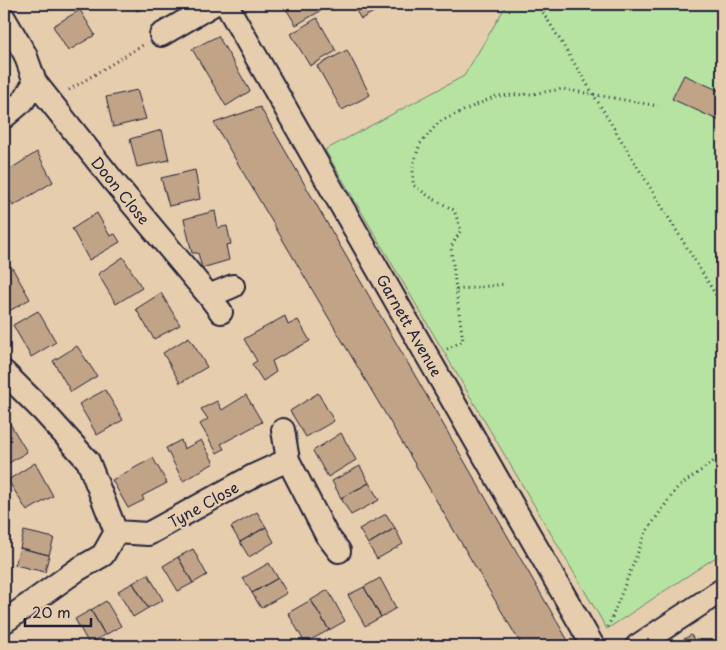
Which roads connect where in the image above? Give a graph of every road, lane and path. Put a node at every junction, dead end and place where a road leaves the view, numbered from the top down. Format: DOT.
graph roads {
  1 [pos="214,4"];
  2 [pos="226,4"];
  3 [pos="538,4"];
  4 [pos="4,18"];
  5 [pos="161,35"];
  6 [pos="34,82"];
  7 [pos="594,94"];
  8 [pos="50,102"];
  9 [pos="658,106"];
  10 [pos="4,118"];
  11 [pos="505,284"];
  12 [pos="233,286"];
  13 [pos="456,290"];
  14 [pos="722,305"];
  15 [pos="443,351"];
  16 [pos="4,372"];
  17 [pos="283,430"];
  18 [pos="722,455"];
  19 [pos="288,460"];
  20 [pos="116,532"];
  21 [pos="325,544"];
  22 [pos="722,590"];
  23 [pos="4,622"];
  24 [pos="608,629"];
  25 [pos="593,646"];
  26 [pos="637,646"];
  1 -- 5 [label="street"];
  2 -- 25 [label="street, Garnett Avenue"];
  3 -- 7 [label="path"];
  4 -- 6 [label="street"];
  5 -- 8 [label="path"];
  6 -- 8 [label="street, Doon Close"];
  6 -- 10 [label="street"];
  7 -- 9 [label="path"];
  7 -- 13 [label="path"];
  7 -- 14 [label="path"];
  8 -- 12 [label="street, Doon Close"];
  11 -- 13 [label="path"];
  13 -- 15 [label="path"];
  16 -- 20 [label="street"];
  17 -- 19 [label="street"];
  18 -- 24 [label="path"];
  19 -- 20 [label="street, Tyne Close"];
  19 -- 21 [label="street"];
  20 -- 23 [label="street"];
  22 -- 26 [label="street"];
}
